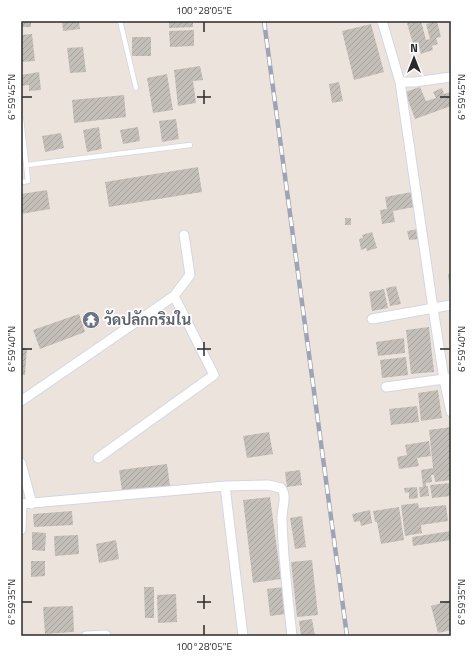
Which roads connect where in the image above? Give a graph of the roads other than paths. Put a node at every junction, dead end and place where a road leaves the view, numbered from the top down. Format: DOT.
graph roads {
  1 [pos="120,21"];
  2 [pos="382,21"];
  3 [pos="451,77"];
  4 [pos="400,82"];
  5 [pos="136,88"];
  6 [pos="21,119"];
  7 [pos="190,145"];
  8 [pos="27,165"];
  9 [pos="21,182"];
  10 [pos="184,235"];
  11 [pos="174,296"];
  12 [pos="451,305"];
  13 [pos="433,308"];
  14 [pos="372,319"];
  15 [pos="448,378"];
  16 [pos="386,387"];
  17 [pos="21,401"];
  18 [pos="451,412"];
  19 [pos="98,458"];
  20 [pos="21,463"];
  21 [pos="225,486"];
  22 [pos="22,504"];
  23 [pos="32,504"];
  24 [pos="21,530"];
  25 [pos="106,635"];
  26 [pos="86,636"];
  27 [pos="243,636"];
  28 [pos="292,636"];
  1 -- 5 [label="lane"];
  2 -- 4 [label="street"];
  3 -- 4 [label="street"];
  4 -- 13 [label="street"];
  6 -- 8 [label="lane"];
  7 -- 8 [label="lane"];
  8 -- 9 [label="lane"];
  10 -- 11 [label="street"];
  11 -- 17 [label="street"];
  11 -- 19 [label="street"];
  12 -- 13 [label="street"];
  13 -- 14 [label="street"];
  13 -- 15 [label="street"];
  15 -- 16 [label="street"];
  15 -- 18 [label="street"];
  20 -- 23 [label="street"];
  21 -- 23 [label="street"];
  21 -- 27 [label="street"];
  21 -- 28 [label="street"];
  22 -- 23 [label="street"];
  22 -- 24 [label="street"];
  25 -- 26 [label="street"];
}
